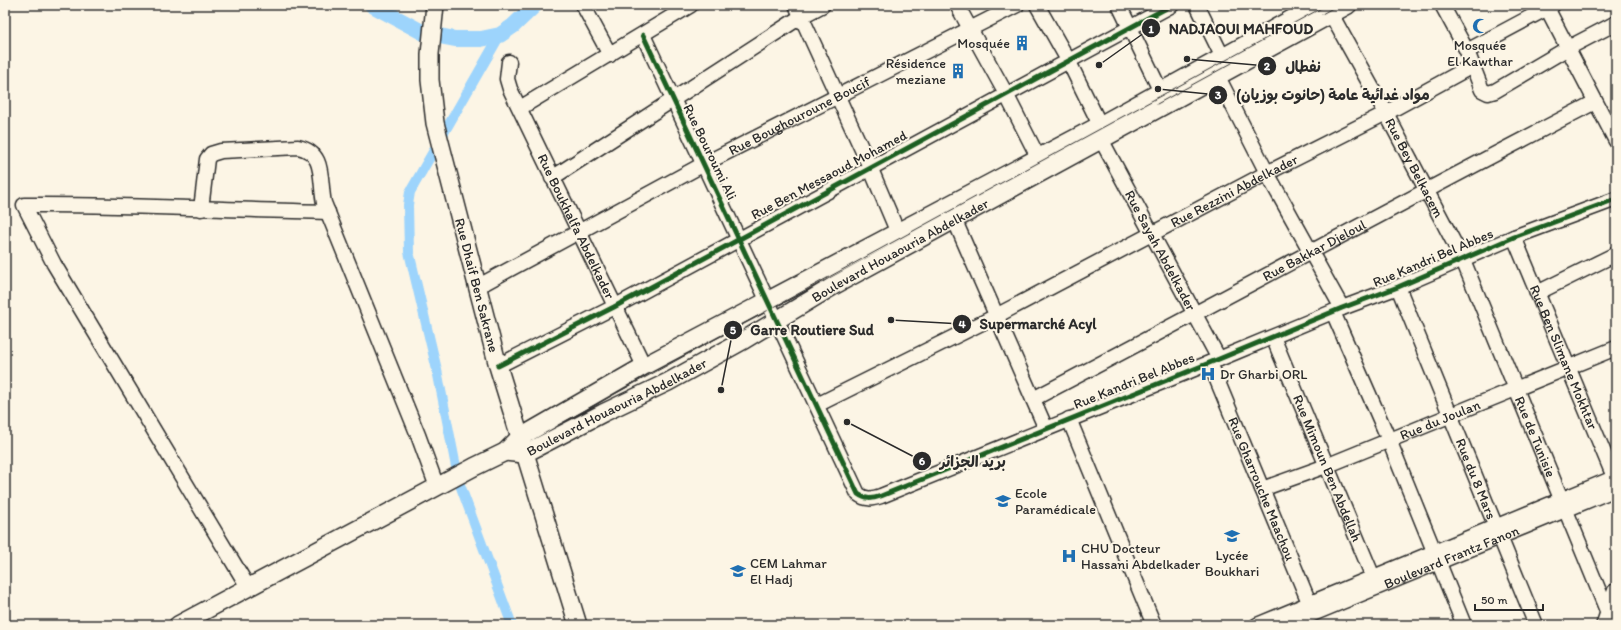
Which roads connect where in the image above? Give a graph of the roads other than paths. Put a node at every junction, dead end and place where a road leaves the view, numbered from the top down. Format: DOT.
graph roads {
  1 [pos="583,5"];
  2 [pos="824,5"];
  3 [pos="957,5"];
  4 [pos="1017,5"];
  5 [pos="1037,5"];
  6 [pos="1119,5"];
  7 [pos="1172,5"];
  8 [pos="1198,5"];
  9 [pos="1348,5"];
  10 [pos="1445,6"];
  11 [pos="683,7"];
  12 [pos="1550,7"];
  13 [pos="434,8"];
  14 [pos="1324,10"];
  15 [pos="799,11"];
  16 [pos="1616,23"];
  17 [pos="1130,27"];
  18 [pos="970,30"];
  19 [pos="643,35"];
  20 [pos="1568,48"];
  21 [pos="1467,51"];
  22 [pos="610,55"];
  23 [pos="1068,60"];
  24 [pos="509,62"];
  25 [pos="1220,66"];
  26 [pos="1472,66"];
  27 [pos="1161,92"];
  28 [pos="1006,94"];
  29 [pos="838,97"];
  30 [pos="672,101"];
  31 [pos="1595,102"];
  32 [pos="520,108"];
  33 [pos="1386,113"];
  34 [pos="1101,133"];
  35 [pos="1615,135"];
  36 [pos="1038,157"];
  37 [pos="704,164"];
  38 [pos="870,167"];
  39 [pos="1267,173"];
  40 [pos="552,178"];
  41 [pos="1426,190"];
  42 [pos="1616,199"];
  43 [pos="201,209"];
  44 [pos="328,212"];
  45 [pos="955,221"];
  46 [pos="578,233"];
  47 [pos="898,233"];
  48 [pos="1151,235"];
  49 [pos="1514,237"];
  50 [pos="738,239"];
  51 [pos="1309,252"];
  52 [pos="1616,254"];
  53 [pos="1463,260"];
  54 [pos="477,286"];
  55 [pos="1398,287"];
  56 [pos="1537,293"];
  57 [pos="767,301"];
  58 [pos="614,306"];
  59 [pos="1338,310"];
  60 [pos="1194,315"];
  61 [pos="996,316"];
  62 [pos="776,321"];
  63 [pos="1273,338"];
  64 [pos="1616,348"];
  65 [pos="1215,361"];
  66 [pos="498,366"];
  67 [pos="644,366"];
  68 [pos="1567,367"];
  69 [pos="1516,390"];
  70 [pos="1033,399"];
  71 [pos="817,405"];
  72 [pos="1452,415"];
  73 [pos="1069,419"];
  74 [pos="1046,429"];
  75 [pos="1389,440"];
  76 [pos="522,446"];
  77 [pos="1326,466"];
  78 [pos="1615,481"];
  79 [pos="442,484"];
  80 [pos="1262,489"];
  81 [pos="1564,505"];
  82 [pos="1497,532"];
  83 [pos="1436,557"];
  84 [pos="1373,576"];
  85 [pos="248,586"];
  86 [pos="1616,592"];
  87 [pos="1347,594"];
  88 [pos="1311,609"];
  89 [pos="1606,619"];
  90 [pos="178,625"];
  91 [pos="578,625"];
  92 [pos="1154,625"];
  93 [pos="1257,625"];
  94 [pos="1286,625"];
  95 [pos="1464,625"];
  96 [pos="1536,625"];
  1 -- 22 [label="street"];
  2 -- 15 [label="street"];
  3 -- 18 [label="street"];
  4 -- 18 [label="street, Rue Boughouroune Boucif"];
  5 -- 23 [label="street, Rue Sayah Abdelkader"];
  6 -- 17 [label="street"];
  7 -- 17 [label="street, Rue Ben Messaoud Mohamed"];
  8 -- 25 [label="street"];
  9 -- 14 [label="main road, Boulevard Houaouria Abdelkader"];
  10 -- 21 [label="street"];
  11 -- 19 [label="street"];
  12 -- 20 [label="street"];
  12 -- 21 [label="street"];
  13 -- 54 [label="main road, Rue Dhaif Ben Sakrane"];
  14 -- 25 [label="main road, Boulevard Houaouria Abdelkader"];
  14 -- 33 [label="street, Rue Bey Belkacem"];
  15 -- 29 [label="street"];
  15 -- 30 [label="street"];
  16 -- 20 [label="street"];
  17 -- 23 [label="street, Rue Ben Messaoud Mohamed"];
  17 -- 27 [label="street"];
  18 -- 28 [label="street"];
  18 -- 29 [label="street, Rue Boughouroune Boucif"];
  19 -- 22 [label="street"];
  19 -- 30 [label="street, Rue Bouroumi Ali"];
  20 -- 26 [label="street"];
  20 -- 31 [label="street"];
  21 -- 26 [label="street"];
  22 -- 32 [label="street"];
  23 -- 28 [label="street, Rue Ben Messaoud Mohamed"];
  23 -- 34 [label="street, Rue Sayah Abdelkader"];
  24 -- 32 [label="street, Rue Boukhalfa Abdelkader"];
  25 -- 27 [label="main road, Boulevard Houaouria Abdelkader"];
  25 -- 34 [label="main road, Boulevard Houaouria Abdelkader"];
  25 -- 39 [label="street"];
  26 -- 33 [label="street, Rue Rezzini Abdelkader"];
  27 -- 34 [label="main road, Boulevard Houaouria Abdelkader"];
  28 -- 36 [label="street"];
  28 -- 38 [label="street, Rue Ben Messaoud Mohamed"];
  29 -- 37 [label="street, Rue Boughouroune Boucif"];
  29 -- 38 [label="street"];
  30 -- 37 [label="street, Rue Bouroumi Ali"];
  30 -- 40 [label="street"];
  31 -- 35 [label="street"];
  31 -- 41 [label="street, Rue Bakkar Djeloul"];
  32 -- 40 [label="street, Rue Boukhalfa Abdelkader"];
  33 -- 39 [label="street, Rue Rezzini Abdelkader"];
  33 -- 41 [label="street, Rue Bey Belkacem"];
  34 -- 36 [label="main road, Boulevard Houaouria Abdelkader"];
  34 -- 45 [label="main road, Boulevard Houaouria Abdelkader"];
  34 -- 48 [label="street, Rue Sayah Abdelkader"];
  36 -- 47 [label="main road, Boulevard Houaouria Abdelkader"];
  37 -- 46 [label="street, Rue Boughouroune Boucif"];
  37 -- 50 [label="street, Rue Bouroumi Ali"];
  38 -- 47 [label="street"];
  38 -- 50 [label="street, Rue Ben Messaoud Mohamed"];
  39 -- 48 [label="street, Rue Rezzini Abdelkader"];
  39 -- 51 [label="street"];
  40 -- 46 [label="street, Rue Boukhalfa Abdelkader"];
  41 -- 51 [label="street, Rue Bakkar Djeloul"];
  41 -- 53 [label="street, Rue Bey Belkacem"];
  42 -- 49 [label="street, Rue Kandri Bel Abbes"];
  43 -- 44 [label="street"];
  43 -- 44 [label="street"];
  43 -- 85 [label="street"];
  44 -- 79 [label="street"];
  45 -- 61 [label="street"];
  45 -- 62 [label="main road, Boulevard Houaouria Abdelkader"];
  46 -- 54 [label="street, Rue Boughouroune Boucif"];
  46 -- 58 [label="street, Rue Boukhalfa Abdelkader"];
  47 -- 57 [label="main road, Boulevard Houaouria Abdelkader"];
  48 -- 60 [label="street, Rue Sayah Abdelkader"];
  48 -- 61 [label="street, Rue Rezzini Abdelkader"];
  49 -- 53 [label="street, Rue Kandri Bel Abbes"];
  49 -- 56 [label="street, Rue Ben Slimane Mokhtar"];
  50 -- 57 [label="street, Rue Bouroumi Ali"];
  50 -- 58 [label="street, Rue Ben Messaoud Mohamed"];
  51 -- 59 [label="street"];
  51 -- 60 [label="street, Rue Bakkar Djeloul"];
  52 -- 56 [label="street"];
  53 -- 55 [label="street, Rue Kandri Bel Abbes"];
  53 -- 69 [label="street, Rue de Tunisie"];
  54 -- 66 [label="main road, Rue Dhaif Ben Sakrane"];
  55 -- 59 [label="street, Rue Kandri Bel Abbes"];
  55 -- 72 [label="street, Rue du 8 Mars"];
  56 -- 68 [label="street, Rue Ben Slimane Mokhtar"];
  57 -- 62 [label="street, Rue Kandri Bel Abbes"];
  57 -- 67 [label="main road, Boulevard Houaouria Abdelkader"];
  58 -- 66 [label="street, Rue Ben Messaoud Mohamed"];
  58 -- 67 [label="street, Rue Boukhalfa Abdelkader"];
  59 -- 63 [label="street, Rue Kandri Bel Abbes"];
  59 -- 75 [label="street"];
  60 -- 65 [label="street, Rue Sayah Abdelkader"];
  60 -- 70 [label="street, Rue Bakkar Djeloul"];
  61 -- 70 [label="street"];
  61 -- 71 [label="street, Rue Rezzini Abdelkader"];
  62 -- 71 [label="street, Rue Kandri Bel Abbes"];
  62 -- 76 [label="main road, Boulevard Houaouria Abdelkader"];
  63 -- 65 [label="street, Rue Kandri Bel Abbes"];
  63 -- 77 [label="street, Rue Mimoun Ben Abdellah"];
  64 -- 68 [label="street, Rue du Joulan"];
  65 -- 73 [label="street, Rue Kandri Bel Abbes"];
  65 -- 80 [label="street, Rue Gharrouche Maachou"];
  66 -- 76 [label="main road, Rue Dhaif Ben Sakrane"];
  67 -- 76 [label="main road, Boulevard Houaouria Abdelkader"];
  68 -- 69 [label="street, Rue du Joulan"];
  68 -- 78 [label="street, Rue Ben Slimane Mokhtar"];
  69 -- 72 [label="street, Rue du Joulan"];
  69 -- 81 [label="street, Rue de Tunisie"];
  70 -- 74 [label="street"];
  71 -- 74 [label="street, Rue Kandri Bel Abbes"];
  72 -- 75 [label="street, Rue du Joulan"];
  72 -- 82 [label="street, Rue du 8 Mars"];
  73 -- 74 [label="street, Rue Kandri Bel Abbes"];
  73 -- 92 [label="street"];
  75 -- 77 [label="street, Rue du Joulan"];
  75 -- 83 [label="street"];
  76 -- 79 [label="main road, Boulevard Houaouria Abdelkader"];
  76 -- 91 [label="main road, Rue Dhaif Ben Sakrane"];
  77 -- 80 [label="street, Rue du Joulan"];
  77 -- 84 [label="street, Rue Mimoun Ben Abdellah"];
  78 -- 81 [label="street, Boulevard Frantz Fanon"];
  79 -- 85 [label="main road"];
  80 -- 88 [label="street, Rue Gharrouche Maachou"];
  81 -- 82 [label="street, Boulevard Frantz Fanon"];
  81 -- 89 [label="street, Rue de Tunisie"];
  82 -- 83 [label="street, Boulevard Frantz Fanon"];
  82 -- 96 [label="street, Rue du 8 Mars"];
  83 -- 84 [label="street"];
  83 -- 87 [label="street, Boulevard Frantz Fanon"];
  83 -- 95 [label="street"];
  84 -- 87 [label="street"];
  85 -- 90 [label="main road"];
  86 -- 89 [label="main road"];
  87 -- 88 [label="street, Boulevard Frantz Fanon"];
  88 -- 93 [label="street"];
  88 -- 94 [label="street, Boulevard Frantz Fanon"];
}
